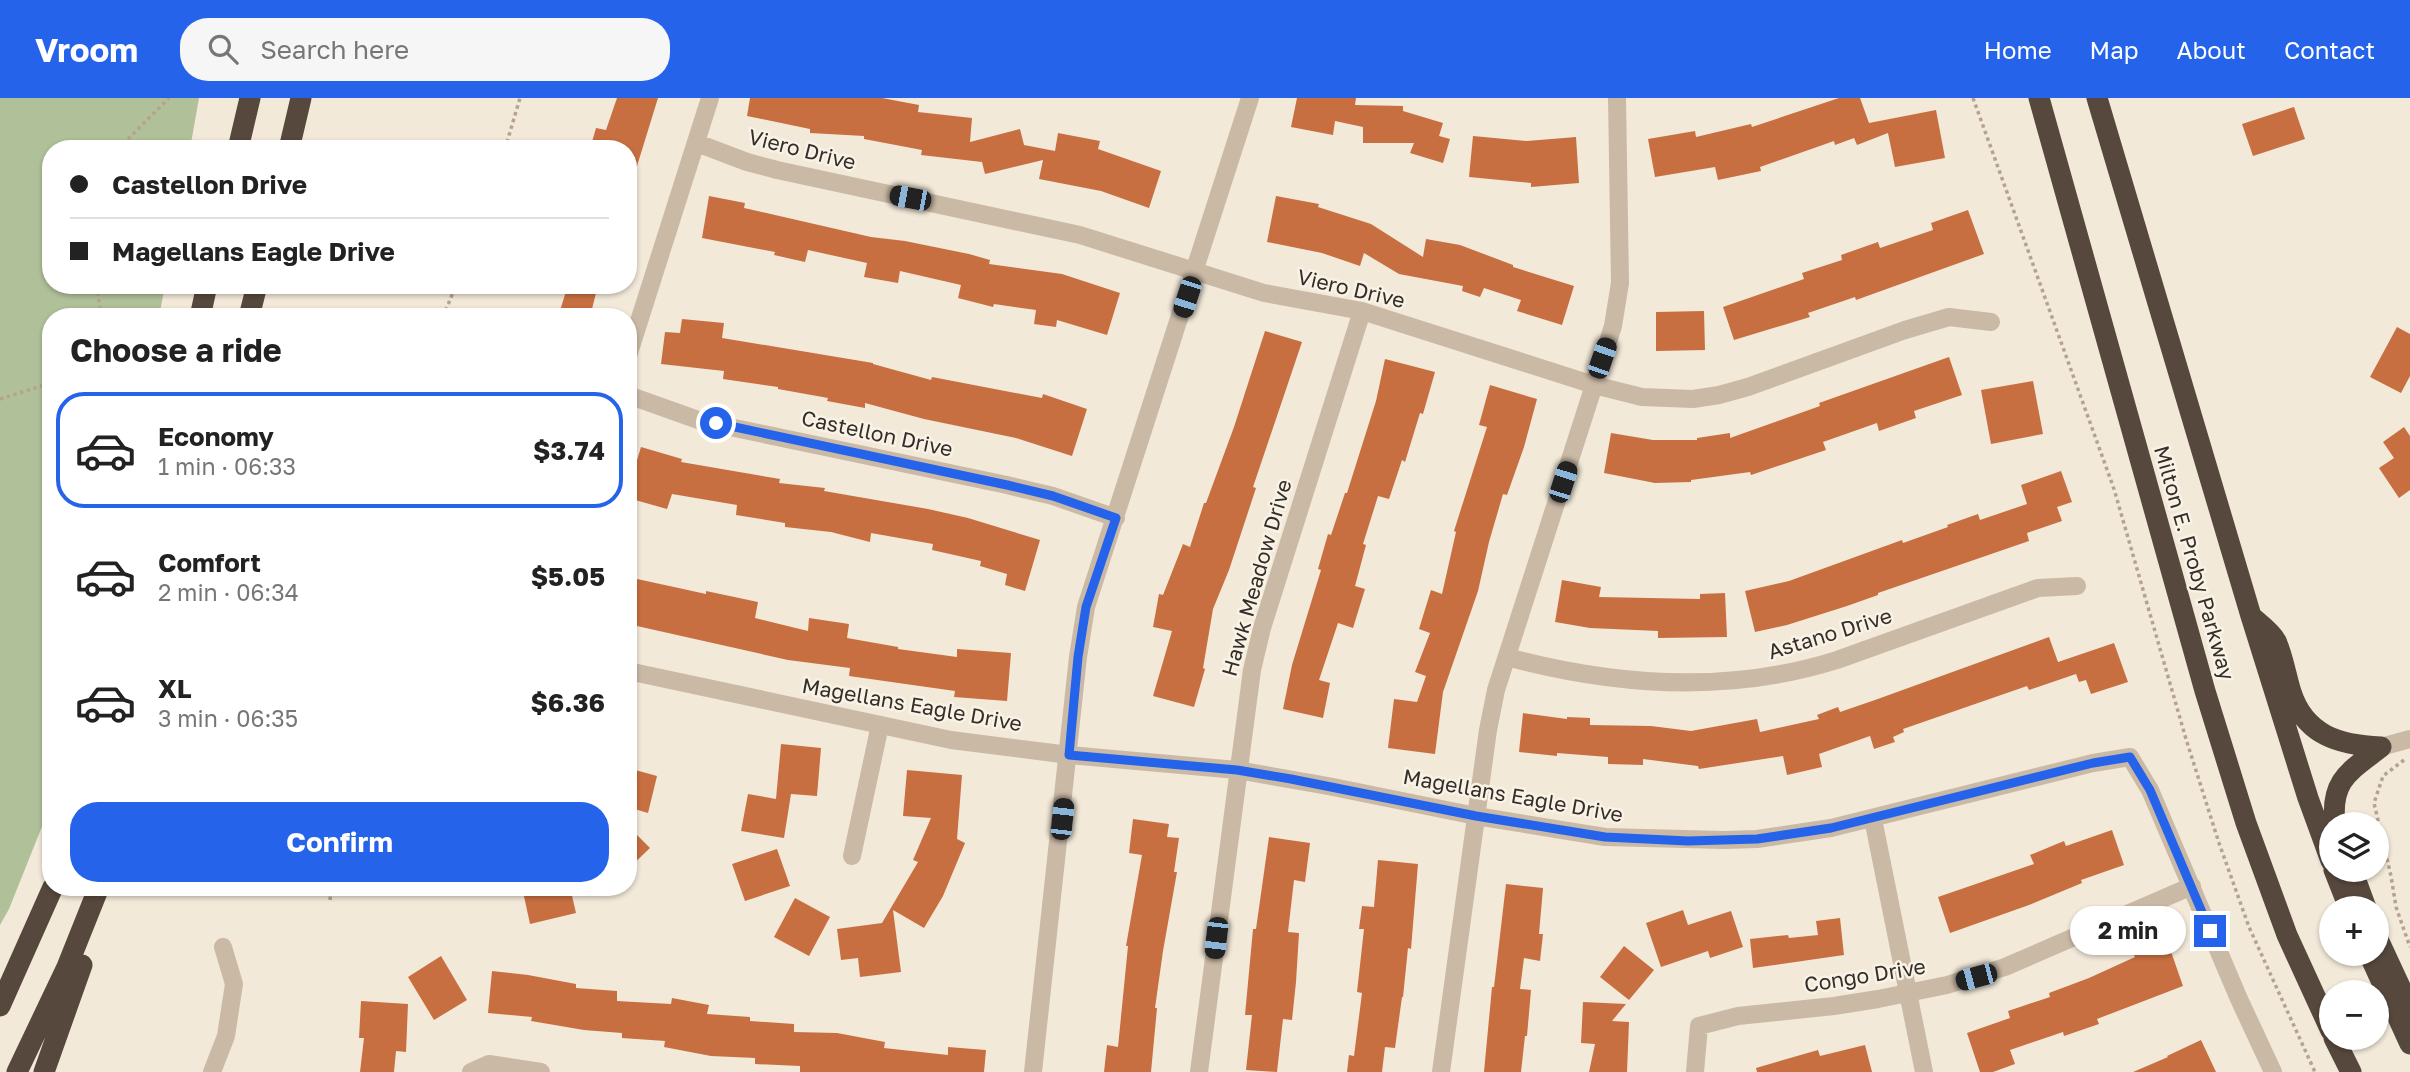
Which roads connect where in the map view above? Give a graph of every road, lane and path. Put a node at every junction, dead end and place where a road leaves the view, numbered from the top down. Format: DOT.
graph roads {
  1 [pos="169,98"];
  2 [pos="250,98"];
  3 [pos="301,98"];
  4 [pos="520,98"];
  5 [pos="710,98"];
  6 [pos="1250,98"];
  7 [pos="1617,98"];
  8 [pos="1973,98"];
  9 [pos="2039,98"];
  10 [pos="2097,98"];
  11 [pos="127,140"];
  12 [pos="240,140"];
  13 [pos="291,140"];
  14 [pos="508,140"];
  15 [pos="697,143"];
  16 [pos="1195,272"];
  17 [pos="1363,311"];
  18 [pos="1991,323"];
  19 [pos="637,328"];
  20 [pos="1594,385"];
  21 [pos="42,386"];
  22 [pos="637,398"];
  23 [pos="0,399"];
  24 [pos="1116,518"];
  25 [pos="2077,586"];
  26 [pos="2251,616"];
  27 [pos="1507,657"];
  28 [pos="637,673"];
  29 [pos="880,725"];
  30 [pos="2397,742"];
  31 [pos="1069,755"];
  32 [pos="1237,770"];
  33 [pos="2333,812"];
  34 [pos="1476,816"];
  35 [pos="1873,819"];
  36 [pos="2319,828"];
  37 [pos="852,856"];
  38 [pos="2192,886"];
  39 [pos="48,896"];
  40 [pos="49,896"];
  41 [pos="95,896"];
  42 [pos="103,896"];
  43 [pos="330,896"];
  44 [pos="330,900"];
  45 [pos="223,947"];
  46 [pos="2410,947"];
  47 [pos="2389,963"];
  48 [pos="2374,966"];
  49 [pos="0,979"];
  50 [pos="1908,993"];
  51 [pos="2319,1005"];
  52 [pos="0,1006"];
  53 [pos="2410,1008"];
  54 [pos="2410,1044"];
  55 [pos="2340,1050"];
  56 [pos="17,1072"];
  57 [pos="44,1072"];
  58 [pos="212,1072"];
  59 [pos="471,1072"];
  60 [pos="541,1072"];
  61 [pos="1033,1072"];
  62 [pos="1199,1072"];
  63 [pos="1441,1072"];
  64 [pos="1695,1072"];
  65 [pos="1924,1072"];
  66 [pos="2273,1072"];
  67 [pos="2315,1072"];
  68 [pos="2351,1072"];
  1 -- 11 [label="path"];
  2 -- 12 [label="highway"];
  3 -- 13 [label="highway"];
  4 -- 14 [label="path"];
  5 -- 15 [label="street"];
  6 -- 16 [label="street"];
  7 -- 20 [label="street"];
  8 -- 67 [label="path"];
  9 -- 51 [label="highway, Milton E. Proby Parkway"];
  10 -- 26 [label="highway, Milton E. Proby Parkway"];
  15 -- 16 [label="street, Viero Drive"];
  15 -- 19 [label="street"];
  16 -- 17 [label="street, Viero Drive"];
  16 -- 24 [label="street"];
  17 -- 20 [label="street, Viero Drive"];
  17 -- 32 [label="street, Hawk Meadow Drive"];
  18 -- 20 [label="street, Viero Drive"];
  20 -- 27 [label="street"];
  21 -- 23 [label="path"];
  22 -- 24 [label="street, Castellon Drive"];
  24 -- 31 [label="street"];
  25 -- 27 [label="street, Astano Drive"];
  26 -- 30 [label="highway"];
  26 -- 36 [label="highway, Milton E. Proby Parkway"];
  27 -- 34 [label="street"];
  28 -- 29 [label="street, Magellans Eagle Drive"];
  29 -- 31 [label="street, Magellans Eagle Drive"];
  29 -- 37 [label="street"];
  30 -- 33 [label="highway"];
  30 -- 46 [label="path"];
  31 -- 32 [label="street, Magellans Eagle Drive"];
  31 -- 61 [label="street"];
  32 -- 34 [label="street, Magellans Eagle Drive"];
  32 -- 62 [label="street, Hawk Meadow Drive"];
  34 -- 35 [label="street, Magellans Eagle Drive"];
  34 -- 63 [label="street"];
  35 -- 38 [label="street, Magellans Eagle Drive"];
  35 -- 50 [label="street"];
  38 -- 50 [label="street, Congo Drive"];
  38 -- 66 [label="street, Magellans Eagle Drive"];
  39 -- 49 [label="highway"];
  40 -- 52 [label="highway"];
  41 -- 56 [label="highway"];
  42 -- 57 [label="highway"];
  43 -- 44 [label="path"];
  45 -- 58 [label="street"];
  47 -- 53 [label="highway"];
  48 -- 54 [label="highway"];
  50 -- 64 [label="street, Congo Drive"];
  50 -- 65 [label="street"];
  55 -- 68 [label="highway"];
  59 -- 60 [label="street"];
}
